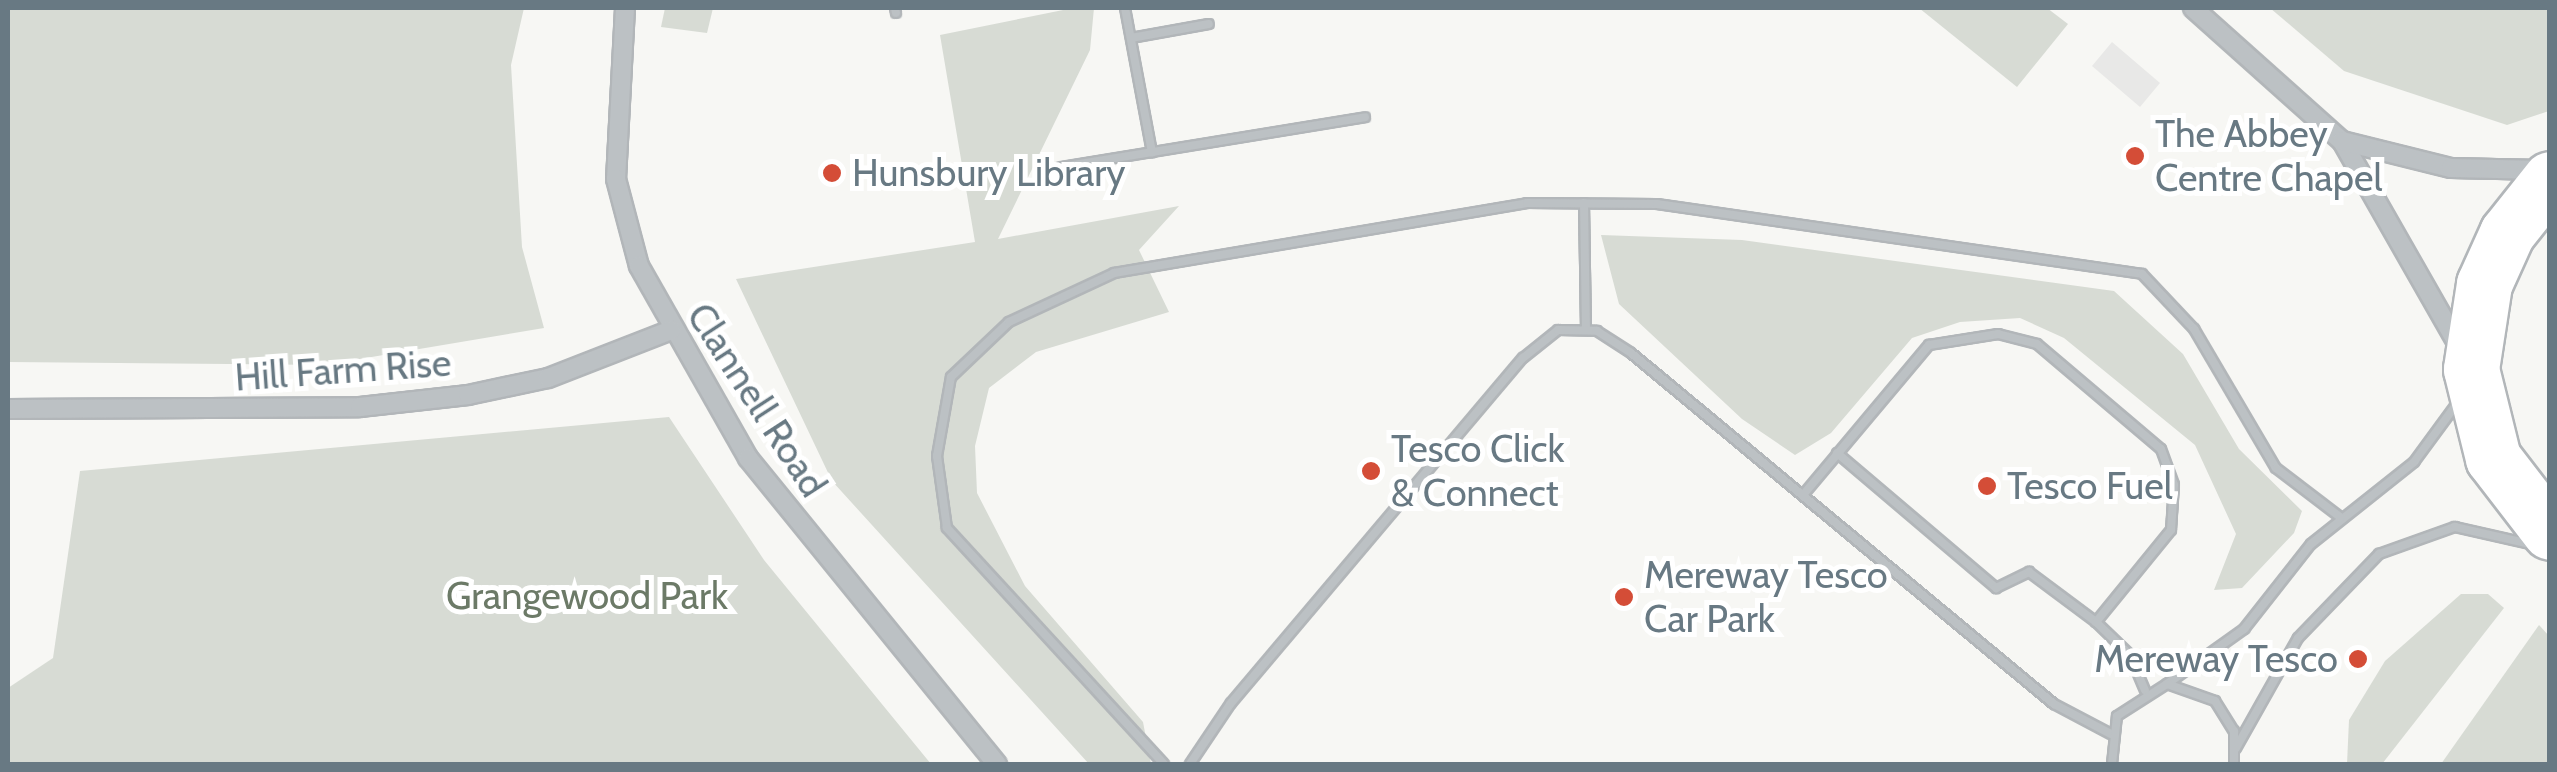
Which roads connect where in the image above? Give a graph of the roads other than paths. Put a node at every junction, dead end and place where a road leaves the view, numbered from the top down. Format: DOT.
graph roads {
  1 [pos="624,8"];
  2 [pos="1125,8"];
  3 [pos="2193,8"];
  4 [pos="1209,24"];
  5 [pos="1130,38"];
  6 [pos="1365,117"];
  7 [pos="2342,141"];
  8 [pos="1152,152"];
  9 [pos="1061,167"];
  10 [pos="2550,170"];
  11 [pos="2550,179"];
  12 [pos="1584,203"];
  13 [pos="672,330"];
  14 [pos="1586,330"];
  15 [pos="2472,373"];
  16 [pos="8,410"];
  17 [pos="1838,453"];
  18 [pos="1803,496"];
  19 [pos="2340,517"];
  20 [pos="2550,532"];
  21 [pos="2550,544"];
  22 [pos="2096,622"];
  23 [pos="2167,684"];
  24 [pos="2145,690"];
  25 [pos="2110,734"];
  26 [pos="2236,748"];
  27 [pos="997,764"];
  28 [pos="1164,764"];
  29 [pos="1190,764"];
  30 [pos="2112,764"];
  31 [pos="2234,764"];
  1 -- 13 [label="street, Clannell Road"];
  2 -- 5 [label="lane"];
  3 -- 7 [label="street"];
  4 -- 5 [label="lane"];
  5 -- 8 [label="lane"];
  6 -- 8 [label="lane"];
  7 -- 10 [label="street"];
  7 -- 15 [label="street"];
  8 -- 9 [label="lane"];
  11 -- 15 [label="highway"];
  12 -- 14 [label="lane"];
  12 -- 19 [label="lane"];
  12 -- 28 [label="lane"];
  13 -- 16 [label="street, Hill Farm Rise"];
  13 -- 27 [label="street, Clannell Road"];
  14 -- 18 [label="lane"];
  14 -- 29 [label="lane"];
  15 -- 19 [label="lane"];
  15 -- 20 [label="highway"];
  17 -- 18 [label="lane"];
  17 -- 22 [label="lane"];
  17 -- 22 [label="lane"];
  18 -- 25 [label="lane"];
  19 -- 23 [label="lane"];
  21 -- 26 [label="lane"];
  22 -- 24 [label="lane"];
  23 -- 24 [label="lane"];
  23 -- 26 [label="lane"];
  24 -- 25 [label="lane"];
  25 -- 30 [label="lane"];
  26 -- 31 [label="lane"];
}
